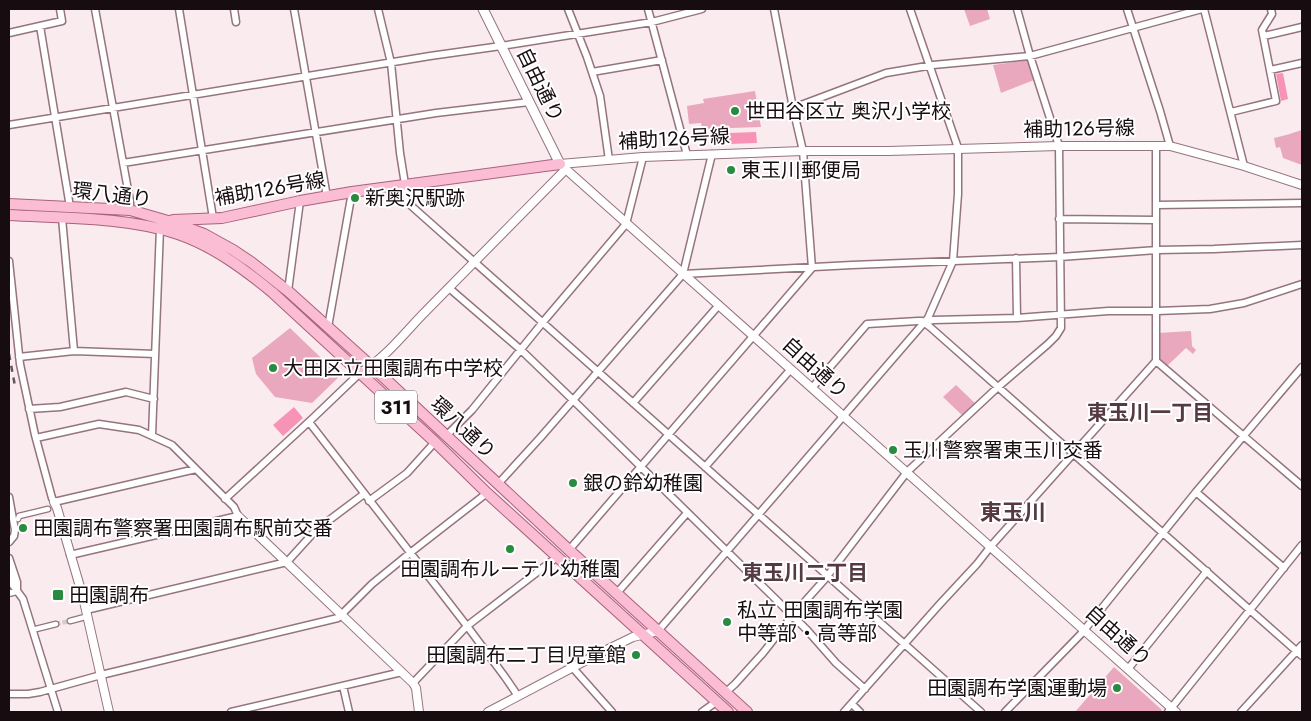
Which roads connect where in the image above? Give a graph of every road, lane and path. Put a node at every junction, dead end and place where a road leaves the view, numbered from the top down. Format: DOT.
graph roads {
  1 [pos="60,9"];
  2 [pos="95,9"];
  3 [pos="179,9"];
  4 [pos="234,9"];
  5 [pos="294,9"];
  6 [pos="378,9"];
  7 [pos="483,9"];
  8 [pos="568,9"];
  9 [pos="648,9"];
  10 [pos="702,9"];
  11 [pos="774,9"];
  12 [pos="910,9"];
  13 [pos="1017,9"];
  14 [pos="1127,9"];
  15 [pos="1203,9"];
  16 [pos="1271,9"];
  17 [pos="236,22"];
  18 [pos="652,22"];
  19 [pos="40,26"];
  20 [pos="1133,27"];
  21 [pos="1302,27"];
  22 [pos="9,33"];
  23 [pos="578,34"];
  24 [pos="1264,36"];
  25 [pos="501,46"];
  26 [pos="1030,56"];
  27 [pos="662,60"];
  28 [pos="391,63"];
  29 [pos="1302,63"];
  30 [pos="930,66"];
  31 [pos="1270,70"];
  32 [pos="592,72"];
  33 [pos="306,77"];
  34 [pos="193,95"];
  35 [pos="529,102"];
  36 [pos="113,107"];
  37 [pos="794,108"];
  38 [pos="1231,112"];
  39 [pos="55,117"];
  40 [pos="396,120"];
  41 [pos="9,125"];
  42 [pos="316,132"];
  43 [pos="1059,146"];
  44 [pos="1156,146"];
  45 [pos="1170,146"];
  46 [pos="958,148"];
  47 [pos="202,151"];
  48 [pos="803,151"];
  49 [pos="712,154"];
  50 [pos="687,155"];
  51 [pos="643,157"];
  52 [pos="609,160"];
  53 [pos="123,163"];
  54 [pos="1244,166"];
  55 [pos="562,167"];
  56 [pos="405,185"];
  57 [pos="1301,185"];
  58 [pos="352,192"];
  59 [pos="327,197"];
  60 [pos="300,201"];
  61 [pos="1302,203"];
  62 [pos="9,204"];
  63 [pos="1156,205"];
  64 [pos="70,207"];
  65 [pos="130,210"];
  66 [pos="9,215"];
  67 [pos="62,218"];
  68 [pos="213,218"];
  69 [pos="1059,219"];
  70 [pos="168,220"];
  71 [pos="1156,220"];
  72 [pos="626,224"];
  73 [pos="160,228"];
  74 [pos="1302,245"];
  75 [pos="1157,250"];
  76 [pos="1060,257"];
  77 [pos="1016,258"];
  78 [pos="9,261"];
  79 [pos="953,261"];
  80 [pos="474,262"];
  81 [pos="812,268"];
  82 [pos="683,274"];
  83 [pos="1302,284"];
  84 [pos="449,288"];
  85 [pos="288,292"];
  86 [pos="719,305"];
  87 [pos="1157,311"];
  88 [pos="1060,315"];
  89 [pos="1017,318"];
  90 [pos="543,322"];
  91 [pos="924,322"];
  92 [pos="328,327"];
  93 [pos="754,336"];
  94 [pos="520,350"];
  95 [pos="74,352"];
  96 [pos="155,354"];
  97 [pos="19,357"];
  98 [pos="1156,361"];
  99 [pos="372,367"];
  100 [pos="1302,367"];
  101 [pos="790,369"];
  102 [pos="598,371"];
  103 [pos="360,374"];
  104 [pos="998,387"];
  105 [pos="812,388"];
  106 [pos="154,399"];
  107 [pos="573,400"];
  108 [pos="633,403"];
  109 [pos="29,409"];
  110 [pos="843,416"];
  111 [pos="309,422"];
  112 [pos="669,434"];
  113 [pos="152,436"];
  114 [pos="446,436"];
  115 [pos="1244,436"];
  116 [pos="36,438"];
  117 [pos="435,442"];
  118 [pos="1073,454"];
  119 [pos="642,467"];
  120 [pos="704,467"];
  121 [pos="196,469"];
  122 [pos="907,472"];
  123 [pos="498,484"];
  124 [pos="1302,486"];
  125 [pos="1196,492"];
  126 [pos="487,493"];
  127 [pos="364,494"];
  128 [pos="9,497"];
  129 [pos="225,499"];
  130 [pos="370,501"];
  131 [pos="54,502"];
  132 [pos="48,510"];
  133 [pos="686,513"];
  134 [pos="758,514"];
  135 [pos="238,516"];
  136 [pos="18,519"];
  137 [pos="1162,532"];
  138 [pos="9,542"];
  139 [pos="1302,545"];
  140 [pos="991,546"];
  141 [pos="569,550"];
  142 [pos="727,552"];
  143 [pos="410,553"];
  144 [pos="70,556"];
  145 [pos="557,557"];
  146 [pos="9,558"];
  147 [pos="287,562"];
  148 [pos="1284,568"];
  149 [pos="1206,571"];
  150 [pos="9,573"];
  151 [pos="827,576"];
  152 [pos="18,591"];
  153 [pos="9,593"];
  154 [pos="616,593"];
  155 [pos="1250,610"];
  156 [pos="85,614"];
  157 [pos="342,615"];
  158 [pos="792,616"];
  159 [pos="70,621"];
  160 [pos="56,624"];
  161 [pos="467,626"];
  162 [pos="36,629"];
  163 [pos="1084,630"];
  164 [pos="658,632"];
  165 [pos="644,635"];
  166 [pos="904,644"];
  167 [pos="1302,645"];
  168 [pos="1296,651"];
  169 [pos="1302,656"];
  170 [pos="574,668"];
  171 [pos="1128,669"];
  172 [pos="402,672"];
  173 [pos="100,675"];
  174 [pos="413,683"];
  175 [pos="343,686"];
  176 [pos="51,689"];
  177 [pos="866,689"];
  178 [pos="726,692"];
  179 [pos="9,694"];
  180 [pos="518,696"];
  181 [pos="716,702"];
  182 [pos="852,704"];
  183 [pos="1172,711"];
  184 [pos="58,712"];
  185 [pos="109,712"];
  186 [pos="231,712"];
  187 [pos="349,712"];
  188 [pos="419,712"];
  189 [pos="488,712"];
  190 [pos="612,712"];
  191 [pos="702,712"];
  192 [pos="728,712"];
  193 [pos="747,712"];
  194 [pos="844,712"];
  195 [pos="860,712"];
  196 [pos="981,712"];
  197 [pos="1005,712"];
  198 [pos="1241,712"];
  1 -- 19 [label="street"];
  2 -- 36 [label="street"];
  3 -- 34 [label="street"];
  4 -- 17 [label="street"];
  5 -- 33 [label="street"];
  6 -- 28 [label="street"];
  7 -- 25 [label="main road, 自由通り"];
  8 -- 23 [label="street"];
  9 -- 18 [label="street"];
  10 -- 18 [label="street"];
  11 -- 37 [label="street"];
  12 -- 30 [label="street"];
  13 -- 26 [label="street"];
  14 -- 20 [label="street"];
  15 -- 20 [label="street"];
  15 -- 38 [label="street"];
  16 -- 24 [label="street"];
  18 -- 23 [label="street"];
  18 -- 27 [label="street"];
  19 -- 22 [label="street"];
  19 -- 39 [label="street"];
  20 -- 26 [label="street"];
  20 -- 45 [label="street"];
  21 -- 24 [label="street"];
  23 -- 25 [label="street"];
  23 -- 32 [label="street"];
  24 -- 31 [label="street"];
  25 -- 28 [label="street"];
  25 -- 35 [label="main road, 自由通り"];
  26 -- 30 [label="street"];
  26 -- 43 [label="street"];
  27 -- 32 [label="street"];
  27 -- 50 [label="street"];
  28 -- 33 [label="street"];
  28 -- 40 [label="street"];
  29 -- 31 [label="street"];
  30 -- 37 [label="street"];
  30 -- 46 [label="street"];
  31 -- 38 [label="street"];
  32 -- 52 [label="street"];
  33 -- 34 [label="street"];
  33 -- 42 [label="street"];
  34 -- 36 [label="street"];
  34 -- 47 [label="street"];
  35 -- 40 [label="street"];
  35 -- 55 [label="main road, 自由通り"];
  36 -- 39 [label="street"];
  36 -- 53 [label="street"];
  37 -- 48 [label="street"];
  38 -- 54 [label="street"];
  39 -- 41 [label="street"];
  39 -- 64 [label="street"];
  40 -- 42 [label="street"];
  40 -- 56 [label="street"];
  42 -- 47 [label="street"];
  42 -- 59 [label="street"];
  43 -- 44 [label="street, 補助126号線"];
  43 -- 46 [label="street, 補助126号線"];
  43 -- 69 [label="street"];
  44 -- 45 [label="street, 補助126号線"];
  44 -- 63 [label="street"];
  45 -- 54 [label="street, 補助126号線"];
  46 -- 48 [label="street, 補助126号線"];
  46 -- 79 [label="street"];
  47 -- 53 [label="street"];
  47 -- 68 [label="street"];
  48 -- 49 [label="street, 補助126号線"];
  48 -- 81 [label="street"];
  49 -- 50 [label="street, 補助126号線"];
  49 -- 82 [label="street"];
  50 -- 51 [label="street, 補助126号線"];
  51 -- 52 [label="street, 補助126号線"];
  51 -- 72 [label="street"];
  52 -- 55 [label="street, 補助126号線"];
  53 -- 65 [label="street"];
  54 -- 57 [label="street, 補助126号線"];
  55 -- 56 [label="main road, 補助126号線 / 311"];
  55 -- 72 [label="street, 自由通り"];
  55 -- 80 [label="street"];
  56 -- 58 [label="main road, 補助126号線 / 311"];
  56 -- 80 [label="street"];
  58 -- 59 [label="main road, 補助126号線 / 311"];
  58 -- 92 [label="street"];
  59 -- 60 [label="main road, 補助126号線 / 311"];
  60 -- 68 [label="main road, 補助126号線 / 311"];
  60 -- 85 [label="street"];
  61 -- 63 [label="street"];
  62 -- 64 [label="main road, 環八通り / 311"];
  63 -- 71 [label="street"];
  64 -- 65 [label="main road, 環八通り / 311"];
  65 -- 70 [label="main road, 環八通り / 311"];
  66 -- 67 [label="main road, 環八通り / 311"];
  67 -- 73 [label="main road, 環八通り / 311"];
  67 -- 95 [label="street"];
  68 -- 70 [label="main road, 補助126号線 / 311"];
  69 -- 71 [label="street"];
  69 -- 76 [label="street"];
  70 -- 85 [label="main road, 環八通り / 311"];
  71 -- 75 [label="street"];
  72 -- 82 [label="street, 自由通り"];
  72 -- 90 [label="street"];
  73 -- 96 [label="street"];
  73 -- 103 [label="main road, 環八通り / 311"];
  74 -- 75 [label="street"];
  75 -- 76 [label="street"];
  75 -- 87 [label="street"];
  76 -- 77 [label="street"];
  76 -- 88 [label="street"];
  77 -- 79 [label="street"];
  77 -- 89 [label="street"];
  78 -- 97 [label="street"];
  79 -- 81 [label="street"];
  79 -- 91 [label="street"];
  80 -- 84 [label="street"];
  80 -- 90 [label="street"];
  81 -- 82 [label="street"];
  81 -- 93 [label="street"];
  82 -- 86 [label="street, 自由通り"];
  82 -- 102 [label="street"];
  83 -- 87 [label="street"];
  84 -- 94 [label="street"];
  84 -- 99 [label="street"];
  85 -- 92 [label="main road, 環八通り / 311"];
  86 -- 93 [label="street, 自由通り"];
  86 -- 108 [label="street"];
  87 -- 88 [label="street"];
  87 -- 98 [label="street"];
  88 -- 89 [label="street"];
  88 -- 104 [label="street"];
  89 -- 91 [label="street"];
  90 -- 94 [label="street"];
  90 -- 102 [label="street"];
  91 -- 104 [label="street"];
  91 -- 105 [label="street"];
  91 -- 110 [label="street"];
  92 -- 99 [label="main road, 環八通り / 311"];
  93 -- 101 [label="street, 自由通り"];
  93 -- 112 [label="street"];
  94 -- 107 [label="street"];
  94 -- 114 [label="street"];
  95 -- 96 [label="street"];
  95 -- 97 [label="street"];
  96 -- 106 [label="street"];
  97 -- 109 [label="street"];
  98 -- 115 [label="street"];
  98 -- 118 [label="street"];
  99 -- 103 [label="street"];
  99 -- 114 [label="main road, 環八通り / 311"];
  100 -- 115 [label="street"];
  101 -- 105 [label="street, 自由通り"];
  101 -- 120 [label="street"];
  102 -- 107 [label="street"];
  102 -- 108 [label="street"];
  103 -- 111 [label="street"];
  103 -- 117 [label="main road, 環八通り / 311"];
  104 -- 118 [label="street"];
  104 -- 122 [label="street"];
  105 -- 110 [label="street, 自由通り"];
  106 -- 109 [label="street"];
  106 -- 113 [label="street"];
  107 -- 119 [label="street"];
  107 -- 123 [label="street"];
  108 -- 112 [label="street"];
  109 -- 116 [label="street"];
  110 -- 122 [label="street, 自由通り"];
  110 -- 134 [label="street"];
  111 -- 127 [label="street"];
  111 -- 129 [label="street"];
  112 -- 119 [label="street"];
  112 -- 120 [label="street"];
  113 -- 116 [label="street"];
  113 -- 121 [label="street"];
  114 -- 123 [label="main road, 環八通り / 311"];
  115 -- 124 [label="street"];
  115 -- 125 [label="street"];
  116 -- 131 [label="street"];
  117 -- 126 [label="main road, 環八通り / 311"];
  117 -- 130 [label="street"];
  118 -- 137 [label="street"];
  118 -- 140 [label="street"];
  119 -- 133 [label="street"];
  119 -- 141 [label="street"];
  120 -- 134 [label="street"];
  121 -- 129 [label="street"];
  121 -- 131 [label="street"];
  122 -- 140 [label="street, 自由通り"];
  122 -- 151 [label="street"];
  123 -- 141 [label="main road, 環八通り / 311"];
  125 -- 137 [label="street"];
  125 -- 148 [label="street"];
  126 -- 143 [label="street"];
  126 -- 145 [label="main road, 環八通り / 311"];
  127 -- 130 [label="street"];
  127 -- 147 [label="street"];
  128 -- 138 [label="street"];
  129 -- 135 [label="street"];
  130 -- 143 [label="street"];
  131 -- 144 [label="street"];
  132 -- 136 [label="street"];
  133 -- 142 [label="street"];
  133 -- 154 [label="street"];
  134 -- 142 [label="street"];
  134 -- 151 [label="street"];
  135 -- 144 [label="street"];
  135 -- 147 [label="street"];
  137 -- 149 [label="street"];
  137 -- 163 [label="street"];
  139 -- 148 [label="street"];
  140 -- 163 [label="street, 自由通り"];
  140 -- 166 [label="street"];
  141 -- 154 [label="main road, 環八通り / 311"];
  142 -- 158 [label="street"];
  142 -- 164 [label="street"];
  143 -- 157 [label="street"];
  143 -- 161 [label="street"];
  144 -- 156 [label="street"];
  145 -- 161 [label="street"];
  145 -- 165 [label="main road, 環八通り / 311"];
  146 -- 152 [label="street"];
  147 -- 156 [label="street"];
  147 -- 157 [label="street"];
  148 -- 155 [label="street"];
  149 -- 155 [label="street"];
  149 -- 171 [label="street"];
  150 -- 152 [label="street"];
  151 -- 158 [label="street"];
  151 -- 166 [label="street"];
  152 -- 153 [label="street"];
  152 -- 176 [label="street"];
  154 -- 164 [label="main road, 環八通り / 311"];
  155 -- 168 [label="street"];
  155 -- 183 [label="street"];
  156 -- 159 [label="street"];
  156 -- 173 [label="street"];
  157 -- 172 [label="street"];
  157 -- 173 [label="street"];
  158 -- 177 [label="street"];
  158 -- 178 [label="street"];
  160 -- 162 [label="street"];
  161 -- 174 [label="street"];
  161 -- 180 [label="street"];
  163 -- 171 [label="street, 自由通り"];
  163 -- 197 [label="street"];
  164 -- 165 [label="street"];
  164 -- 178 [label="main road, 環八通り / 311"];
  165 -- 170 [label="street"];
  165 -- 181 [label="main road, 環八通り / 311"];
  166 -- 177 [label="street"];
  166 -- 196 [label="street"];
  167 -- 168 [label="street"];
  168 -- 169 [label="street"];
  168 -- 198 [label="street"];
  170 -- 180 [label="street"];
  170 -- 190 [label="street"];
  171 -- 183 [label="street, 自由通り"];
  172 -- 174 [label="street"];
  172 -- 175 [label="street"];
  173 -- 176 [label="street"];
  173 -- 185 [label="street"];
  174 -- 188 [label="street"];
  175 -- 186 [label="street"];
  175 -- 187 [label="street"];
  176 -- 179 [label="street"];
  176 -- 184 [label="street"];
  177 -- 182 [label="street"];
  178 -- 193 [label="main road, 環八通り / 311"];
  180 -- 189 [label="street"];
  181 -- 191 [label="street"];
  181 -- 192 [label="main road, 環八通り / 311"];
  182 -- 194 [label="street"];
  182 -- 195 [label="street"];
}
